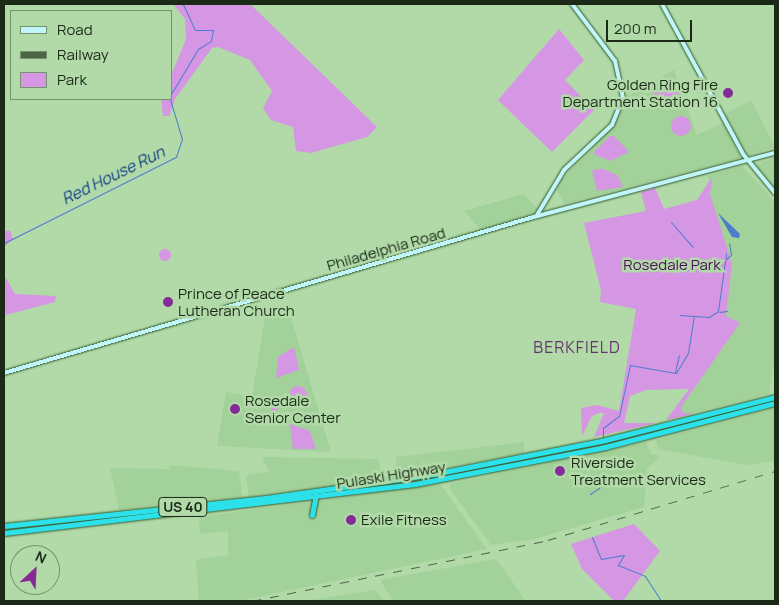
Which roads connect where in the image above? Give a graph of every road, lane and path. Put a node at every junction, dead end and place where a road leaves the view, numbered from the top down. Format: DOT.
graph roads {
  1 [pos="572,4"];
  2 [pos="662,4"];
  3 [pos="775,152"];
  4 [pos="747,160"];
  5 [pos="775,193"];
  6 [pos="537,216"];
  7 [pos="4,372"];
  8 [pos="775,397"];
  9 [pos="775,403"];
  10 [pos="315,499"];
  11 [pos="312,515"];
  12 [pos="4,526"];
  13 [pos="4,533"];
  1 -- 6 [label="main road"];
  2 -- 4 [label="main road"];
  3 -- 4 [label="main road, Philadelphia Road"];
  4 -- 5 [label="main road"];
  4 -- 6 [label="main road, Philadelphia Road"];
  6 -- 7 [label="main road, Philadelphia Road"];
  8 -- 12 [label="highway, Pulaski Highway / US 40"];
  9 -- 10 [label="highway, Pulaski Highway / US 40"];
  10 -- 11 [label="highway"];
  10 -- 13 [label="highway, Pulaski Highway / US 40"];
}
